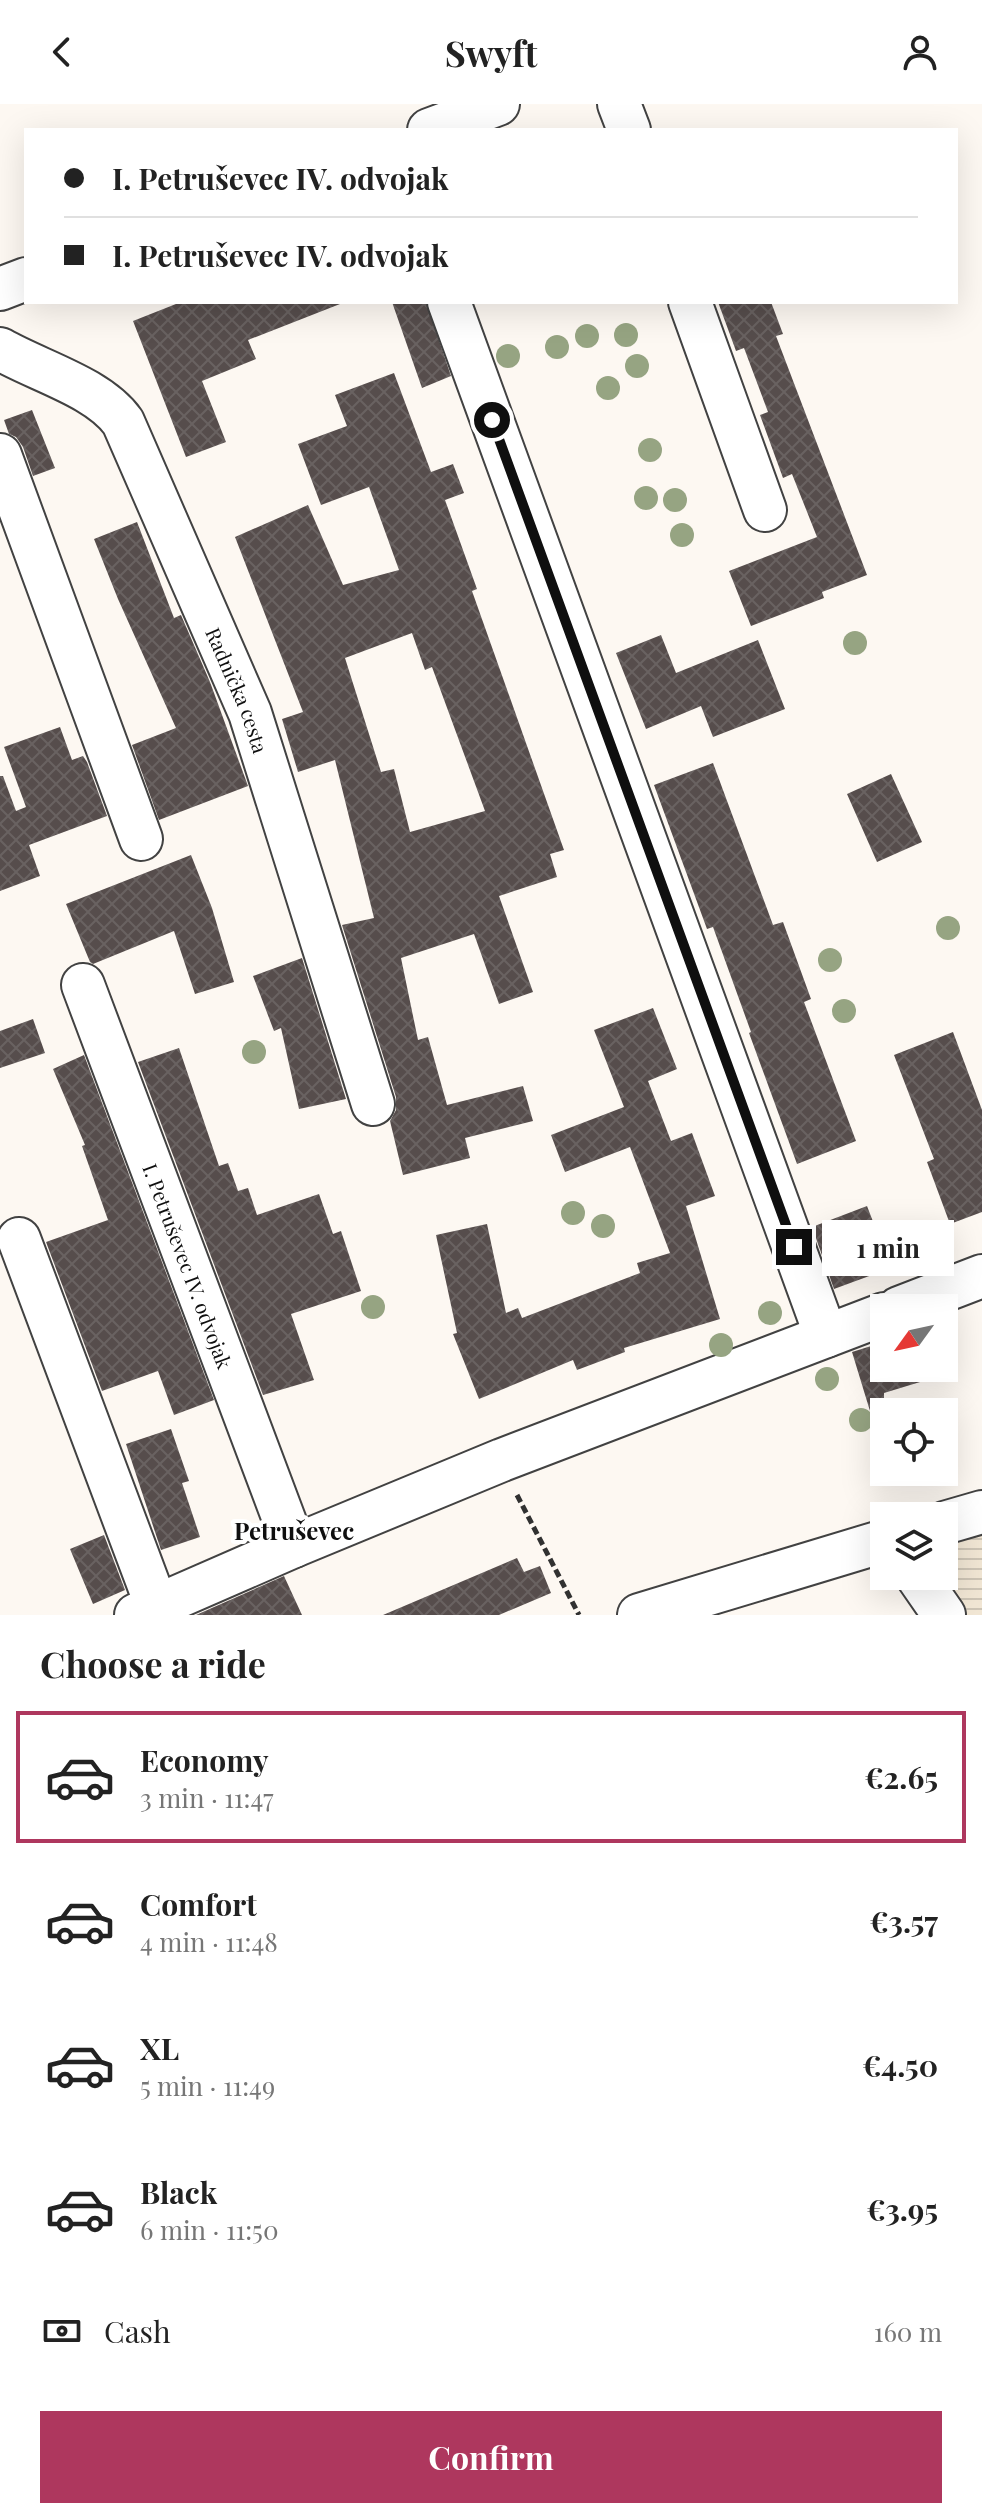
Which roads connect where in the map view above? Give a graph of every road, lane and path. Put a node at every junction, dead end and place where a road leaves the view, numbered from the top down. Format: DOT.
graph roads {
  1 [pos="498,104"];
  2 [pos="619,104"];
  3 [pos="434,128"];
  4 [pos="628,128"];
  5 [pos="24,280"];
  6 [pos="0,289"];
  7 [pos="450,304"];
  8 [pos="691,304"];
  9 [pos="0,349"];
  10 [pos="0,455"];
  11 [pos="765,510"];
  12 [pos="141,839"];
  13 [pos="83,985"];
  14 [pos="373,1104"];
  15 [pos="19,1239"];
  16 [pos="982,1276"];
  17 [pos="935,1294"];
  18 [pos="870,1319"];
  19 [pos="826,1336"];
  20 [pos="502,1460"];
  21 [pos="982,1512"];
  22 [pos="958,1519"];
  23 [pos="870,1545"];
  24 [pos="294,1546"];
  25 [pos="927,1590"];
  26 [pos="147,1611"];
  27 [pos="579,1615"];
  28 [pos="639,1615"];
  29 [pos="944,1615"];
  1 -- 3 [label="street"];
  2 -- 4 [label="street"];
  5 -- 6 [label="street"];
  7 -- 19 [label="street"];
  8 -- 11 [label="street"];
  9 -- 14 [label="street, Radnička cesta"];
  10 -- 12 [label="street"];
  13 -- 24 [label="street, I. Petruševec IV. odvojak"];
  15 -- 26 [label="street"];
  16 -- 17 [label="street"];
  18 -- 19 [label="street"];
  19 -- 20 [label="street"];
  20 -- 24 [label="street"];
  20 -- 27 [label="path"];
  21 -- 22 [label="street"];
  23 -- 28 [label="street"];
  24 -- 26 [label="street"];
  25 -- 29 [label="street"];
}
